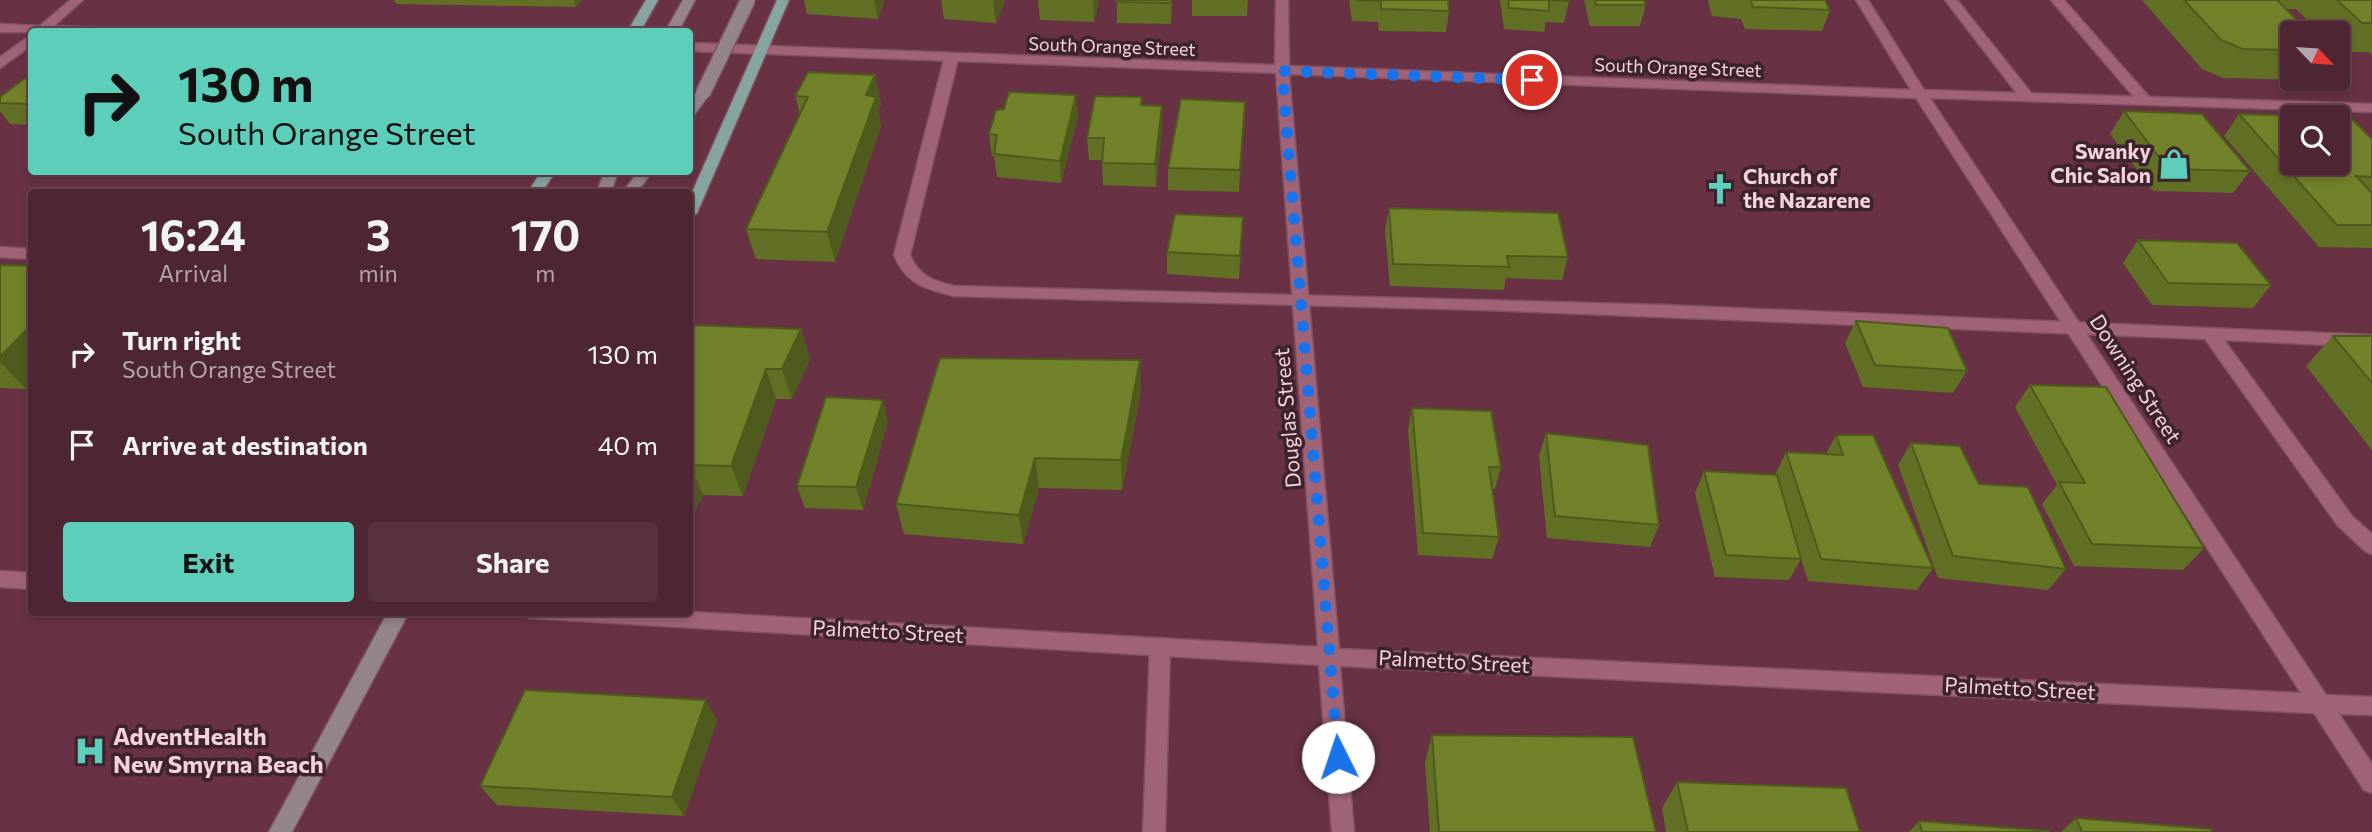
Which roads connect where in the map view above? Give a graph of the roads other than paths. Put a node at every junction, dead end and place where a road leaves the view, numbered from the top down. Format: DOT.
graph roads {
  1 [pos="77,0"];
  2 [pos="652,0"];
  3 [pos="689,0"];
  4 [pos="748,0"];
  5 [pos="783,0"];
  6 [pos="1282,0"];
  7 [pos="1862,0"];
  8 [pos="1951,0"];
  9 [pos="2057,0"];
  10 [pos="0,28"];
  11 [pos="44,28"];
  12 [pos="635,28"];
  13 [pos="673,28"];
  14 [pos="28,32"];
  15 [pos="28,41"];
  16 [pos="693,47"];
  17 [pos="760,52"];
  18 [pos="951,59"];
  19 [pos="0,64"];
  20 [pos="1282,71"];
  21 [pos="1920,94"];
  22 [pos="2026,97"];
  23 [pos="2145,101"];
  24 [pos="693,107"];
  25 [pos="2372,108"];
  26 [pos="693,206"];
  27 [pos="0,252"];
  28 [pos="28,254"];
  29 [pos="1301,297"];
  30 [pos="2073,326"];
  31 [pos="2210,333"];
  32 [pos="2372,341"];
  33 [pos="2372,546"];
  34 [pos="0,579"];
  35 [pos="28,581"];
  36 [pos="397,616"];
  37 [pos="605,616"];
  38 [pos="1160,648"];
  39 [pos="1331,657"];
  40 [pos="2321,703"];
  41 [pos="2372,706"];
  42 [pos="2372,783"];
  43 [pos="280,832"];
  44 [pos="1154,832"];
  45 [pos="1343,832"];
  1 -- 11 [label="street"];
  2 -- 12 [label="main road"];
  3 -- 13 [label="main road"];
  4 -- 24 [label="main road, bridge"];
  5 -- 17 [label="main road"];
  6 -- 20 [label="street, Douglas Street"];
  7 -- 21 [label="street, Downing Street"];
  8 -- 22 [label="street"];
  9 -- 23 [label="street"];
  10 -- 14 [label="street"];
  15 -- 19 [label="street"];
  16 -- 17 [label="street, South Orange Street"];
  17 -- 18 [label="street, South Orange Street"];
  17 -- 26 [label="main road"];
  18 -- 20 [label="street, South Orange Street"];
  18 -- 29 [label="street"];
  20 -- 21 [label="street, South Orange Street"];
  20 -- 29 [label="street, Douglas Street"];
  21 -- 22 [label="street, South Orange Street"];
  21 -- 30 [label="street, Downing Street"];
  22 -- 23 [label="street, South Orange Street"];
  23 -- 25 [label="street, South Orange Street"];
  27 -- 28 [label="street"];
  29 -- 30 [label="street"];
  29 -- 39 [label="street, Douglas Street"];
  30 -- 31 [label="street"];
  30 -- 40 [label="street, Downing Street"];
  31 -- 32 [label="street"];
  31 -- 33 [label="street"];
  34 -- 35 [label="street"];
  36 -- 43 [label="main road"];
  37 -- 38 [label="street, Palmetto Street"];
  38 -- 39 [label="street, Palmetto Street"];
  38 -- 44 [label="street"];
  39 -- 40 [label="street, Palmetto Street"];
  39 -- 45 [label="street, Douglas Street"];
  40 -- 41 [label="street, Palmetto Street"];
  40 -- 42 [label="street, Downing Street"];
}
